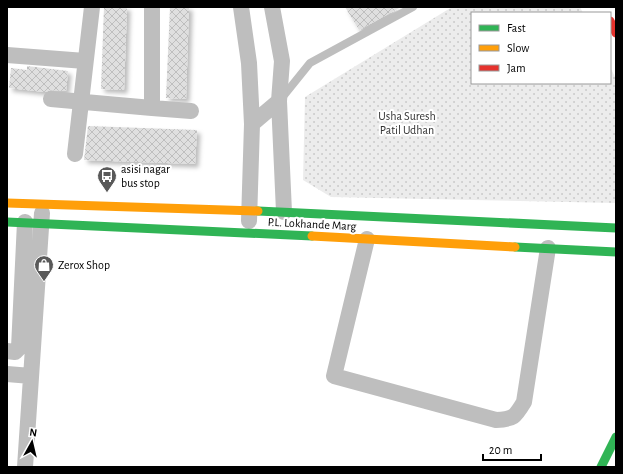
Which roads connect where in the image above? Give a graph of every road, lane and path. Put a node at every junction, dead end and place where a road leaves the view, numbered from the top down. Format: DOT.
graph roads {
  1 [pos="92,7"];
  2 [pos="152,7"];
  3 [pos="241,7"];
  4 [pos="272,7"];
  5 [pos="413,7"];
  6 [pos="611,23"];
  7 [pos="616,33"];
  8 [pos="7,55"];
  9 [pos="86,61"];
  10 [pos="50,99"];
  11 [pos="280,101"];
  12 [pos="81,102"];
  13 [pos="152,108"];
  14 [pos="191,111"];
  15 [pos="252,124"];
  16 [pos="75,154"];
  17 [pos="7,203"];
  18 [pos="42,205"];
  19 [pos="250,211"];
  20 [pos="284,212"];
  21 [pos="7,222"];
  22 [pos="25,222"];
  23 [pos="42,223"];
  24 [pos="616,228"];
  25 [pos="249,233"];
  26 [pos="494,234"];
  27 [pos="367,239"];
  28 [pos="548,248"];
  29 [pos="616,252"];
  30 [pos="7,351"];
  31 [pos="7,374"];
  32 [pos="31,376"];
  33 [pos="616,437"];
  34 [pos="25,467"];
  35 [pos="601,467"];
  1 -- 9 [label="street"];
  2 -- 13 [label="street"];
  3 -- 15 [label="street"];
  4 -- 11 [label="street"];
  5 -- 11 [label="lane"];
  6 -- 7 [label="main road"];
  8 -- 9 [label="street"];
  9 -- 12 [label="street"];
  10 -- 12 [label="street"];
  11 -- 15 [label="street"];
  11 -- 20 [label="street"];
  12 -- 13 [label="street"];
  12 -- 16 [label="street"];
  13 -- 14 [label="street"];
  15 -- 19 [label="street"];
  17 -- 18 [label="main road, P.L. Lokhande Marg"];
  18 -- 19 [label="main road, P.L. Lokhande Marg"];
  18 -- 23 [label="street"];
  19 -- 20 [label="main road, P.L. Lokhande Marg"];
  19 -- 25 [label="street"];
  20 -- 26 [label="main road, P.L. Lokhande Marg"];
  21 -- 22 [label="main road, P.L. Lokhande Marg"];
  22 -- 23 [label="main road, P.L. Lokhande Marg"];
  22 -- 30 [label="street"];
  23 -- 25 [label="main road, P.L. Lokhande Marg"];
  23 -- 32 [label="street"];
  24 -- 26 [label="main road, P.L. Lokhande Marg"];
  25 -- 27 [label="main road, P.L. Lokhande Marg"];
  26 -- 27 [label="main road, P.L. Lokhande Marg"];
  26 -- 28 [label="main road, P.L. Lokhande Marg"];
  27 -- 28 [label="street"];
  28 -- 29 [label="main road, P.L. Lokhande Marg"];
  31 -- 32 [label="street"];
  32 -- 34 [label="street"];
  33 -- 35 [label="main road"];
}
